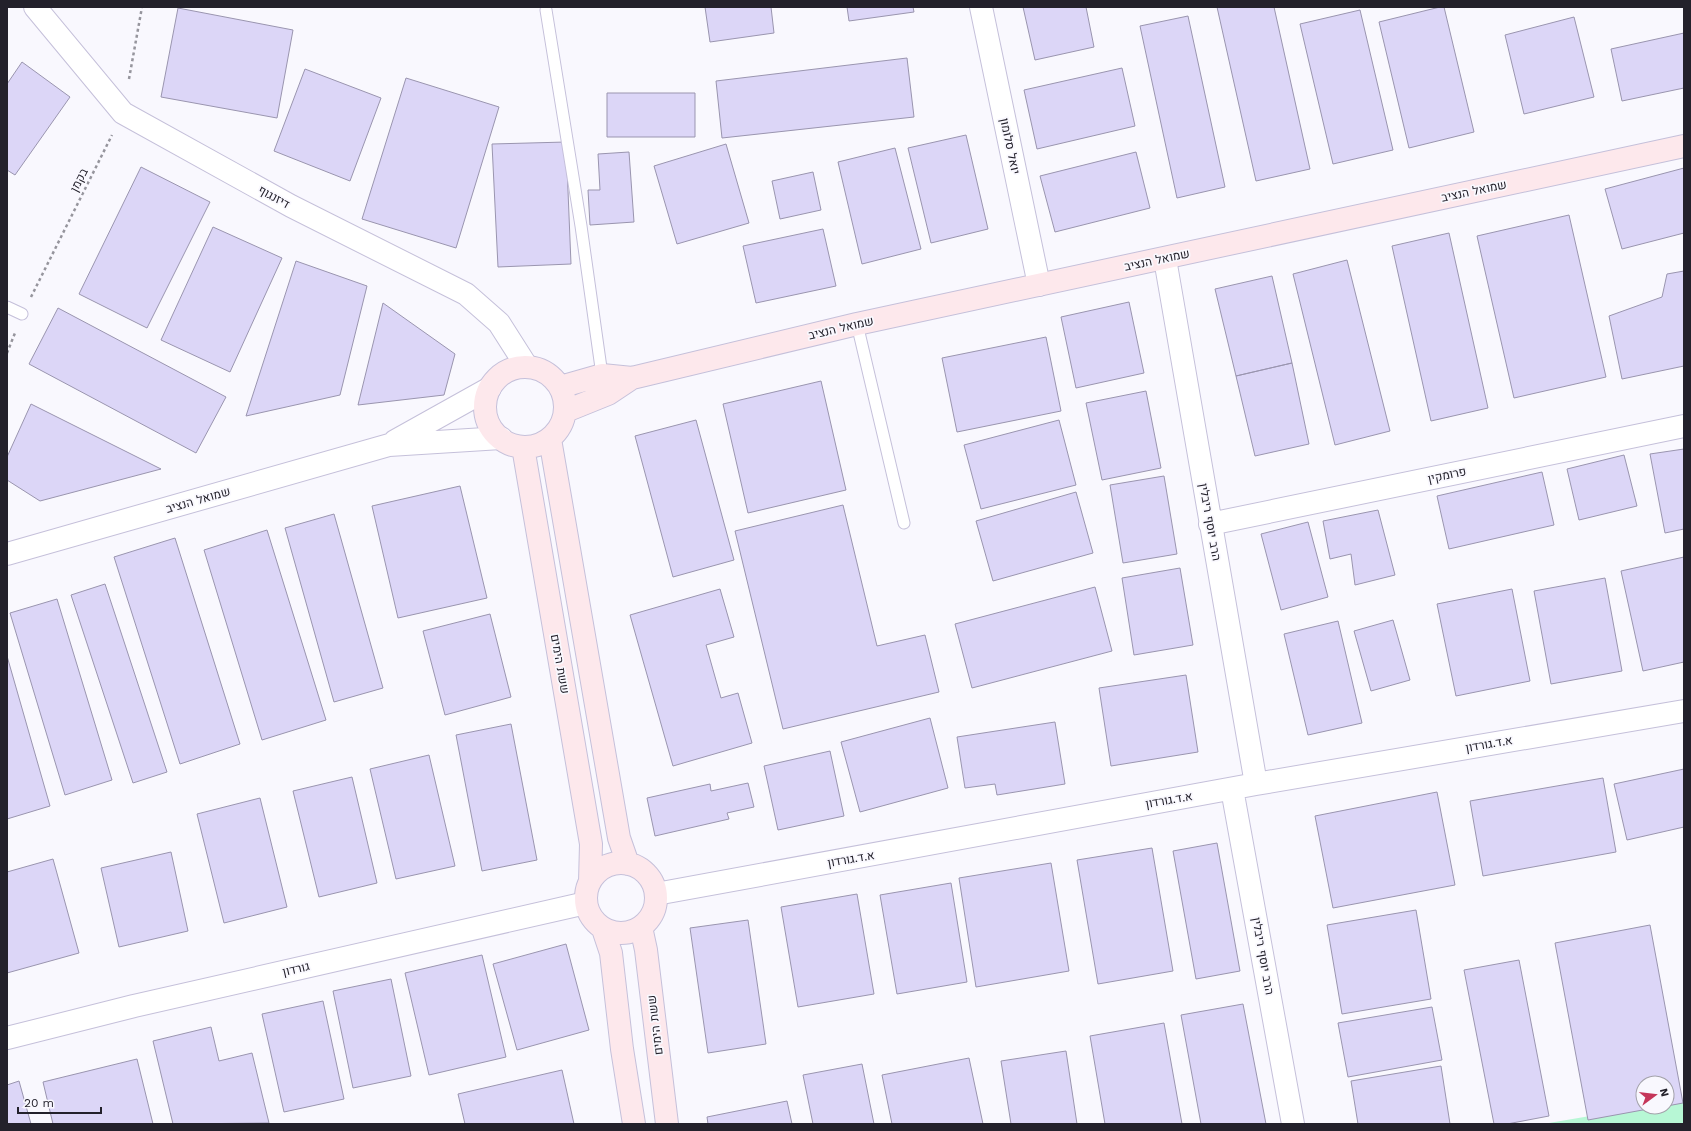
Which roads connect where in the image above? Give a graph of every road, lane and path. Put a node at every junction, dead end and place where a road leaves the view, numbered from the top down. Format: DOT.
graph roads {
  1 [pos="35,7"];
  2 [pos="142,7"];
  3 [pos="981,7"];
  4 [pos="546,10"];
  5 [pos="123,113"];
  6 [pos="1684,146"];
  7 [pos="1165,259"];
  8 [pos="1039,285"];
  9 [pos="7,307"];
  10 [pos="22,314"];
  11 [pos="856,324"];
  12 [pos="7,353"];
  13 [pos="527,367"];
  14 [pos="602,375"];
  15 [pos="632,378"];
  16 [pos="560,387"];
  17 [pos="490,388"];
  18 [pos="566,410"];
  19 [pos="1684,426"];
  20 [pos="501,438"];
  21 [pos="550,439"];
  22 [pos="389,445"];
  23 [pos="523,447"];
  24 [pos="904,523"];
  25 [pos="1210,524"];
  26 [pos="7,554"];
  27 [pos="1684,711"];
  28 [pos="1256,784"];
  29 [pos="1232,789"];
  30 [pos="628,864"];
  31 [pos="588,892"];
  32 [pos="656,894"];
  33 [pos="641,927"];
  34 [pos="603,929"];
  35 [pos="7,1038"];
  36 [pos="634,1124"];
  37 [pos="667,1124"];
  38 [pos="1293,1124"];
  1 -- 5 [label="street, דיזנגוף"];
  2 -- 5 [label="path, בקמן"];
  3 -- 8 [label="street, יואל סלומון"];
  4 -- 14 [label="lane"];
  5 -- 10 [label="path, בקמן"];
  5 -- 13 [label="street, דיזנגוף"];
  6 -- 7 [label="street, שמואל הנציב"];
  7 -- 8 [label="street, שמואל הנציב"];
  7 -- 25 [label="street, הרב יוסף ריבלין"];
  8 -- 11 [label="street, שמואל הנציב"];
  9 -- 10 [label="lane"];
  10 -- 12 [label="path, בקמן"];
  11 -- 15 [label="street, שמואל הנציב"];
  11 -- 24 [label="lane"];
  13 -- 16 [label="street"];
  13 -- 17 [label="street"];
  14 -- 15 [label="street, שמואל הנציב"];
  14 -- 16 [label="street, שמואל הנציב"];
  15 -- 18 [label="street, שמואל הנציב"];
  16 -- 18 [label="street"];
  17 -- 20 [label="street"];
  17 -- 22 [label="street, שמואל הנציב"];
  18 -- 21 [label="street"];
  19 -- 25 [label="street, פרומקין"];
  20 -- 22 [label="street, שמואל הנציב"];
  20 -- 23 [label="street"];
  21 -- 23 [label="street"];
  21 -- 30 [label="street"];
  22 -- 26 [label="street, שמואל הנציב"];
  23 -- 31 [label="street, ששת הימים"];
  25 -- 28 [label="street, הרב יוסף ריבלין"];
  27 -- 28 [label="street, א.ד.גורדון"];
  28 -- 29 [label="street, א.ד.גורדון"];
  29 -- 32 [label="street, א.ד.גורדון"];
  29 -- 38 [label="street, הרב יוסף ריבלין"];
  30 -- 31 [label="street"];
  30 -- 32 [label="street"];
  31 -- 34 [label="street"];
  31 -- 35 [label="street, גורדון"];
  32 -- 33 [label="street"];
  33 -- 34 [label="street"];
  33 -- 37 [label="street, ששת הימים"];
  34 -- 36 [label="street"];
}
